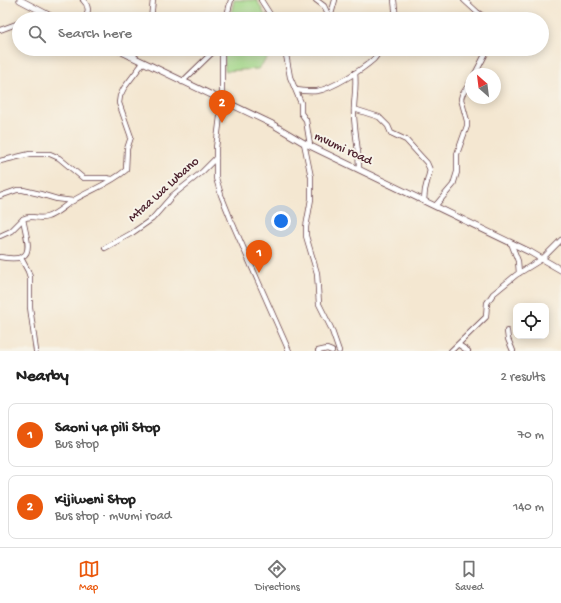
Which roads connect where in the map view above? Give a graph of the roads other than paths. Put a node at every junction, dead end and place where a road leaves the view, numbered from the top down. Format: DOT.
graph roads {
  1 [pos="20,0"];
  2 [pos="83,0"];
  3 [pos="153,0"];
  4 [pos="231,0"];
  5 [pos="261,0"];
  6 [pos="316,0"];
  7 [pos="336,0"];
  8 [pos="394,0"];
  9 [pos="464,0"];
  10 [pos="43,12"];
  11 [pos="88,12"];
  12 [pos="152,12"];
  13 [pos="228,12"];
  14 [pos="269,12"];
  15 [pos="327,12"];
  16 [pos="332,12"];
  17 [pos="395,12"];
  18 [pos="477,12"];
  19 [pos="12,26"];
  20 [pos="0,30"];
  21 [pos="209,56"];
  22 [pos="222,56"];
  23 [pos="286,56"];
  24 [pos="377,56"];
  25 [pos="484,56"];
  26 [pos="131,57"];
  27 [pos="143,63"];
  28 [pos="478,68"];
  29 [pos="355,73"];
  30 [pos="182,82"];
  31 [pos="296,90"];
  32 [pos="465,90"];
  33 [pos="222,100"];
  34 [pos="354,109"];
  35 [pos="307,144"];
  36 [pos="216,158"];
  37 [pos="0,161"];
  38 [pos="359,169"];
  39 [pos="112,179"];
  40 [pos="0,196"];
  41 [pos="424,200"];
  42 [pos="73,201"];
  43 [pos="436,205"];
  44 [pos="23,219"];
  45 [pos="0,236"];
  46 [pos="561,240"];
  47 [pos="511,243"];
  48 [pos="105,248"];
  49 [pos="0,257"];
  50 [pos="21,258"];
  51 [pos="542,259"];
  52 [pos="561,270"];
  53 [pos="519,273"];
  54 [pos="507,331"];
  55 [pos="459,345"];
  56 [pos="36,351"];
  57 [pos="289,351"];
  58 [pos="318,351"];
  59 [pos="332,351"];
  60 [pos="340,351"];
  61 [pos="451,351"];
  62 [pos="468,351"];
  63 [pos="513,351"];
  1 -- 10 [label="street"];
  2 -- 11 [label="street"];
  3 -- 12 [label="street"];
  4 -- 13 [label="street"];
  5 -- 14 [label="street"];
  6 -- 15 [label="street"];
  7 -- 16 [label="street"];
  8 -- 17 [label="street"];
  9 -- 18 [label="street"];
  19 -- 20 [label="street"];
  21 -- 30 [label="street"];
  22 -- 33 [label="street"];
  23 -- 31 [label="street"];
  24 -- 29 [label="street"];
  25 -- 28 [label="street"];
  26 -- 27 [label="street, mvumi road"];
  27 -- 30 [label="street, mvumi road"];
  27 -- 39 [label="street"];
  29 -- 31 [label="street"];
  29 -- 34 [label="street"];
  30 -- 33 [label="street, mvumi road"];
  31 -- 35 [label="street"];
  32 -- 43 [label="street"];
  33 -- 35 [label="street, mvumi road"];
  33 -- 36 [label="street"];
  34 -- 38 [label="street"];
  34 -- 41 [label="street"];
  35 -- 38 [label="street, mvumi road"];
  35 -- 60 [label="street"];
  36 -- 48 [label="street, Mtaa wa Lubano"];
  36 -- 57 [label="street"];
  37 -- 39 [label="street"];
  38 -- 41 [label="street, mvumi road"];
  39 -- 42 [label="street"];
  40 -- 42 [label="street"];
  41 -- 43 [label="street, mvumi road"];
  42 -- 44 [label="street"];
  43 -- 47 [label="street, mvumi road"];
  44 -- 45 [label="street"];
  44 -- 50 [label="street"];
  46 -- 51 [label="street"];
  47 -- 51 [label="street, mvumi road"];
  47 -- 53 [label="street"];
  49 -- 50 [label="street"];
  50 -- 56 [label="street"];
  51 -- 52 [label="street, mvumi road"];
  51 -- 53 [label="street"];
  53 -- 55 [label="street"];
  54 -- 63 [label="street"];
  55 -- 61 [label="street"];
  55 -- 62 [label="street"];
  58 -- 59 [label="street"];
}
